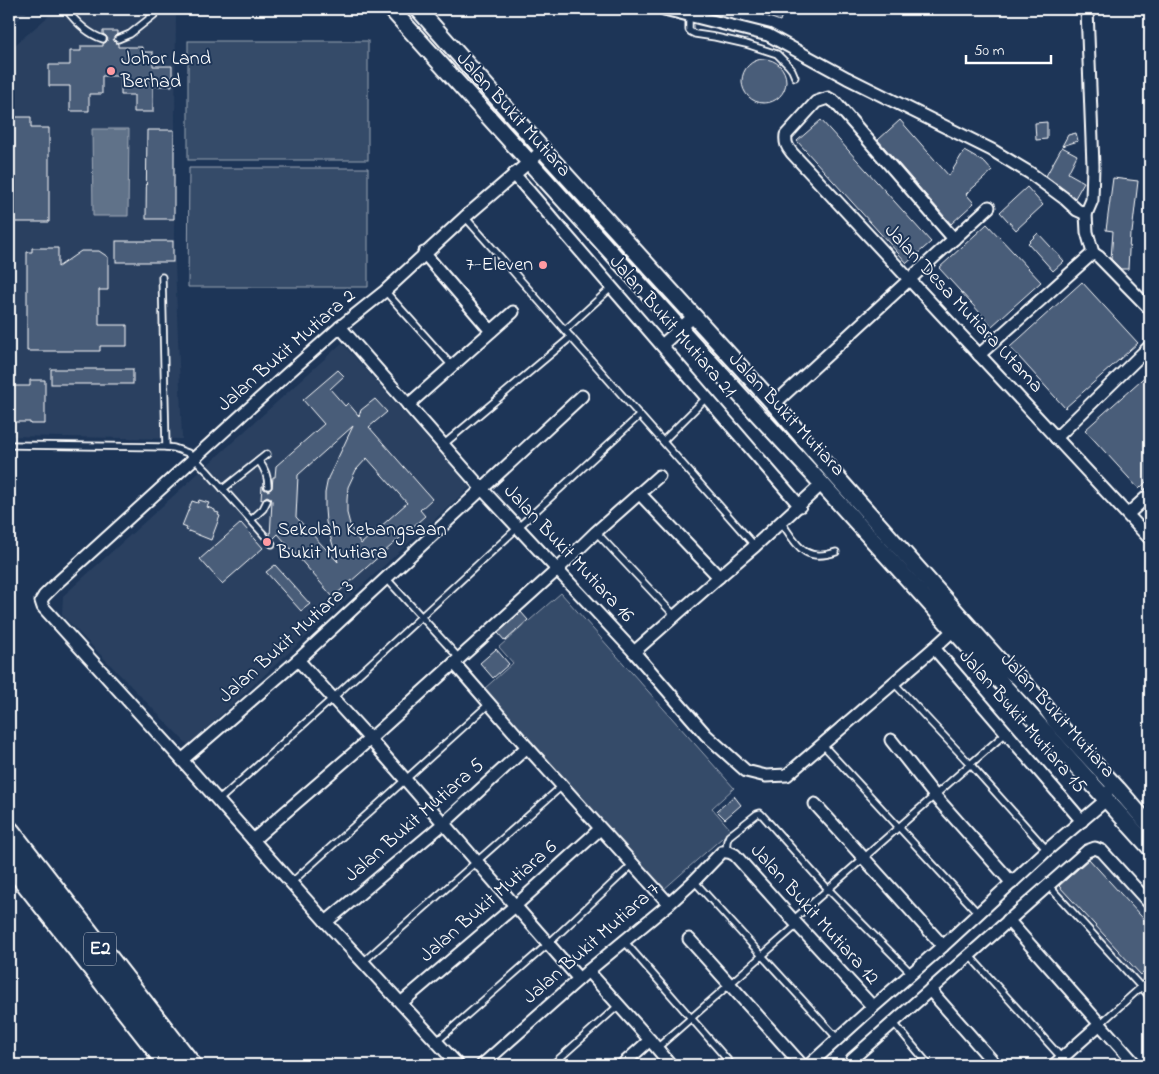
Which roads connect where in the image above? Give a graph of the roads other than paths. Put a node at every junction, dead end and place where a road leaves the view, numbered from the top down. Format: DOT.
graph roads {
  1 [pos="66,9"];
  2 [pos="159,9"];
  3 [pos="391,9"];
  4 [pos="418,9"];
  5 [pos="664,9"];
  6 [pos="1087,9"];
  7 [pos="689,15"];
  8 [pos="103,39"];
  9 [pos="118,39"];
  10 [pos="794,78"];
  11 [pos="543,150"];
  12 [pos="528,162"];
  13 [pos="514,174"];
  14 [pos="989,207"];
  15 [pos="1086,214"];
  16 [pos="464,217"];
  17 [pos="954,239"];
  18 [pos="1093,253"];
  19 [pos="424,254"];
  20 [pos="162,277"];
  21 [pos="910,279"];
  22 [pos="612,287"];
  23 [pos="385,291"];
  24 [pos="1150,309"];
  25 [pos="513,312"];
  26 [pos="694,316"];
  27 [pos="340,327"];
  28 [pos="565,330"];
  29 [pos="681,330"];
  30 [pos="491,331"];
  31 [pos="572,337"];
  32 [pos="662,345"];
  33 [pos="1150,346"];
  34 [pos="979,355"];
  35 [pos="452,366"];
  36 [pos="582,396"];
  37 [pos="707,397"];
  38 [pos="774,404"];
  39 [pos="408,405"];
  40 [pos="750,406"];
  41 [pos="640,415"];
  42 [pos="776,434"];
  43 [pos="1056,438"];
  44 [pos="663,441"];
  45 [pos="9,445"];
  46 [pos="442,445"];
  47 [pos="166,447"];
  48 [pos="267,454"];
  49 [pos="195,458"];
  50 [pos="258,461"];
  51 [pos="659,476"];
  52 [pos="822,484"];
  53 [pos="268,486"];
  54 [pos="223,489"];
  55 [pos="482,489"];
  56 [pos="639,493"];
  57 [pos="1150,494"];
  58 [pos="268,501"];
  59 [pos="800,506"];
  60 [pos="1128,514"];
  61 [pos="251,520"];
  62 [pos="781,522"];
  63 [pos="518,528"];
  64 [pos="596,532"];
  65 [pos="265,536"];
  66 [pos="1150,539"];
  67 [pos="755,546"];
  68 [pos="836,552"];
  69 [pos="557,570"];
  70 [pos="719,577"];
  71 [pos="386,578"];
  72 [pos="422,616"];
  73 [pos="675,616"];
  74 [pos="959,625"];
  75 [pos="934,648"];
  76 [pos="634,652"];
  77 [pos="298,660"];
  78 [pos="457,660"];
  79 [pos="894,683"];
  80 [pos="333,698"];
  81 [pos="489,704"];
  82 [pos="1007,732"];
  83 [pos="370,739"];
  84 [pos="891,740"];
  85 [pos="823,745"];
  86 [pos="527,747"];
  87 [pos="182,760"];
  88 [pos="971,765"];
  89 [pos="1096,765"];
  90 [pos="405,780"];
  91 [pos="562,786"];
  92 [pos="935,796"];
  93 [pos="1106,800"];
  94 [pos="218,801"];
  95 [pos="815,804"];
  96 [pos="1139,813"];
  97 [pos="1082,821"];
  98 [pos="443,824"];
  99 [pos="1150,826"];
  100 [pos="898,827"];
  101 [pos="600,829"];
  102 [pos="9,832"];
  103 [pos="253,840"];
  104 [pos="1150,848"];
  105 [pos="1047,850"];
  106 [pos="726,851"];
  107 [pos="863,858"];
  108 [pos="9,860"];
  109 [pos="477,863"];
  110 [pos="633,864"];
  111 [pos="694,881"];
  112 [pos="291,883"];
  113 [pos="1012,883"];
  114 [pos="1048,886"];
  115 [pos="828,889"];
  116 [pos="669,904"];
  117 [pos="1150,904"];
  118 [pos="515,906"];
  119 [pos="978,913"];
  120 [pos="1008,920"];
  121 [pos="326,922"];
  122 [pos="795,923"];
  123 [pos="689,940"];
  124 [pos="624,941"];
  125 [pos="548,944"];
  126 [pos="943,946"];
  127 [pos="969,955"];
  128 [pos="762,956"];
  129 [pos="363,962"];
  130 [pos="588,971"];
  131 [pos="912,973"];
  132 [pos="1150,978"];
  133 [pos="579,979"];
  134 [pos="729,985"];
  135 [pos="1141,987"];
  136 [pos="930,990"];
  137 [pos="1150,997"];
  138 [pos="401,1003"];
  139 [pos="618,1006"];
  140 [pos="872,1007"];
  141 [pos="691,1018"];
  142 [pos="893,1022"];
  143 [pos="1099,1025"];
  144 [pos="838,1039"];
  145 [pos="436,1042"];
  146 [pos="654,1044"];
  147 [pos="851,1063"];
  148 [pos="1061,1063"];
  149 [pos="170,1065"];
  150 [pos="190,1065"];
  151 [pos="458,1065"];
  152 [pos="482,1065"];
  153 [pos="552,1065"];
  154 [pos="622,1065"];
  155 [pos="671,1065"];
  156 [pos="732,1065"];
  157 [pos="802,1065"];
  158 [pos="809,1065"];
  159 [pos="929,1065"];
  160 [pos="996,1065"];
  161 [pos="1136,1065"];
  1 -- 8 [label="lane"];
  2 -- 9 [label="lane"];
  3 -- 12 [label="street, Jalan Bukit Mutiara"];
  4 -- 11 [label="street, Jalan Bukit Mutiara"];
  5 -- 7 [label="street"];
  6 -- 15 [label="street"];
  7 -- 10 [label="lane"];
  7 -- 15 [label="street"];
  11 -- 12 [label="street, Jalan Bukit Mutiara 2"];
  11 -- 26 [label="street, Jalan Bukit Mutiara"];
  12 -- 13 [label="street, Jalan Bukit Mutiara 2"];
  12 -- 29 [label="street, Jalan Bukit Mutiara"];
  13 -- 16 [label="street, Jalan Bukit Mutiara 2"];
  13 -- 22 [label="street, Jalan Bukit Mutiara 21"];
  14 -- 17 [label="street"];
  15 -- 18 [label="street"];
  16 -- 19 [label="street, Jalan Bukit Mutiara 2"];
  16 -- 28 [label="lane"];
  17 -- 21 [label="street"];
  17 -- 21 [label="street, Jalan Desa Mutiara Utama"];
  18 -- 24 [label="street"];
  18 -- 34 [label="street"];
  19 -- 23 [label="street, Jalan Bukit Mutiara 2"];
  19 -- 30 [label="street"];
  20 -- 47 [label="lane"];
  21 -- 34 [label="street, Jalan Desa Mutiara Utama"];
  21 -- 38 [label="street"];
  22 -- 28 [label="lane"];
  22 -- 32 [label="street, Jalan Bukit Mutiara 21"];
  23 -- 27 [label="street, Jalan Bukit Mutiara 2"];
  23 -- 35 [label="lane"];
  25 -- 30 [label="street"];
  26 -- 29 [label="street"];
  26 -- 38 [label="street, Jalan Bukit Mutiara"];
  27 -- 39 [label="street, Jalan Bukit Mutiara 16"];
  27 -- 49 [label="street, Jalan Bukit Mutiara 2"];
  28 -- 31 [label="lane"];
  29 -- 32 [label="street"];
  29 -- 40 [label="street, Jalan Bukit Mutiara"];
  30 -- 35 [label="street"];
  31 -- 41 [label="lane"];
  31 -- 46 [label="lane"];
  32 -- 37 [label="street, Jalan Bukit Mutiara 21"];
  33 -- 43 [label="street"];
  34 -- 43 [label="street, Jalan Desa Mutiara Utama"];
  35 -- 39 [label="street"];
  36 -- 55 [label="street, Jalan Bukit Mutiara 3"];
  37 -- 44 [label="lane"];
  37 -- 59 [label="street, Jalan Bukit Mutiara 21"];
  38 -- 40 [label="street"];
  38 -- 42 [label="street"];
  38 -- 74 [label="street, Jalan Bukit Mutiara"];
  39 -- 46 [label="street, Jalan Bukit Mutiara 16"];
  40 -- 42 [label="street, Jalan Bukit Mutiara"];
  41 -- 44 [label="lane"];
  41 -- 63 [label="lane"];
  42 -- 52 [label="street, Jalan Bukit Mutiara"];
  43 -- 60 [label="street, Jalan Desa Mutiara Utama"];
  44 -- 67 [label="lane"];
  45 -- 47 [label="lane"];
  46 -- 55 [label="street, Jalan Bukit Mutiara 16"];
  47 -- 49 [label="lane"];
  48 -- 50 [label="lane"];
  49 -- 54 [label="lane"];
  49 -- 87 [label="street, Jalan Bukit Mutiara 2"];
  50 -- 53 [label="lane"];
  50 -- 54 [label="lane"];
  51 -- 56 [label="street"];
  52 -- 59 [label="street"];
  52 -- 74 [label="street, Jalan Bukit Mutiara"];
  54 -- 61 [label="lane"];
  55 -- 63 [label="street, Jalan Bukit Mutiara 16"];
  55 -- 71 [label="street, Jalan Bukit Mutiara 3"];
  56 -- 64 [label="street"];
  56 -- 70 [label="street"];
  57 -- 60 [label="street"];
  58 -- 61 [label="lane"];
  59 -- 62 [label="street"];
  60 -- 66 [label="street, Jalan Desa Mutiara Utama"];
  61 -- 65 [label="lane"];
  62 -- 67 [label="street"];
  62 -- 68 [label="lane"];
  63 -- 69 [label="street, Jalan Bukit Mutiara 16"];
  63 -- 72 [label="lane"];
  64 -- 69 [label="street"];
  64 -- 73 [label="lane"];
  67 -- 70 [label="street"];
  69 -- 76 [label="street, Jalan Bukit Mutiara 16"];
  69 -- 78 [label="street"];
  70 -- 73 [label="street"];
  71 -- 72 [label="lane"];
  71 -- 77 [label="street, Jalan Bukit Mutiara 3"];
  72 -- 78 [label="lane"];
  72 -- 80 [label="lane"];
  73 -- 76 [label="street"];
  74 -- 75 [label="street"];
  74 -- 89 [label="street, Jalan Bukit Mutiara"];
  74 -- 93 [label="street, Jalan Bukit Mutiara"];
  75 -- 79 [label="street"];
  75 -- 82 [label="street, Jalan Bukit Mutiara 15"];
  76 -- 85 [label="street, Jalan Bukit Mutiara 16"];
  77 -- 80 [label="street"];
  77 -- 87 [label="street, Jalan Bukit Mutiara 3"];
  78 -- 81 [label="street"];
  78 -- 83 [label="street"];
  79 -- 85 [label="street"];
  79 -- 88 [label="lane"];
  80 -- 83 [label="street"];
  80 -- 94 [label="lane"];
  81 -- 86 [label="street"];
  81 -- 90 [label="lane"];
  82 -- 88 [label="lane"];
  82 -- 97 [label="street, Jalan Bukit Mutiara 15"];
  83 -- 90 [label="street"];
  83 -- 103 [label="street"];
  84 -- 92 [label="street"];
  85 -- 100 [label="lane"];
  86 -- 91 [label="street"];
  86 -- 98 [label="street, Jalan Bukit Mutiara 5"];
  87 -- 94 [label="street"];
  88 -- 92 [label="lane"];
  88 -- 105 [label="lane"];
  89 -- 93 [label="street"];
  89 -- 96 [label="street, Jalan Bukit Mutiara"];
  90 -- 98 [label="street"];
  90 -- 112 [label="lane"];
  91 -- 101 [label="street"];
  91 -- 109 [label="lane"];
  92 -- 100 [label="lane"];
  92 -- 113 [label="street"];
  93 -- 96 [label="street"];
  93 -- 97 [label="street"];
  93 -- 104 [label="street, Jalan Bukit Mutiara"];
  94 -- 103 [label="street"];
  95 -- 107 [label="street"];
  96 -- 99 [label="street, Jalan Bukit Mutiara"];
  97 -- 105 [label="street"];
  98 -- 109 [label="street"];
  98 -- 121 [label="street, Jalan Bukit Mutiara 5"];
  100 -- 107 [label="lane"];
  100 -- 119 [label="lane"];
  101 -- 110 [label="street"];
  101 -- 118 [label="street, Jalan Bukit Mutiara 6"];
  102 -- 150 [label="highway, E2"];
  103 -- 112 [label="street"];
  105 -- 113 [label="street"];
  106 -- 111 [label="street, Jalan Bukit Mutiara 7"];
  106 -- 115 [label="lane"];
  106 -- 122 [label="street, Jalan Bukit Mutiara 12"];
  107 -- 115 [label="lane"];
  107 -- 126 [label="street"];
  108 -- 149 [label="highway, E2"];
  109 -- 118 [label="street"];
  109 -- 129 [label="lane"];
  110 -- 116 [label="street"];
  110 -- 125 [label="lane"];
  111 -- 116 [label="street, Jalan Bukit Mutiara 7"];
  111 -- 128 [label="lane"];
  112 -- 121 [label="street"];
  113 -- 119 [label="street"];
  114 -- 117 [label="street"];
  114 -- 120 [label="street"];
  114 -- 135 [label="lane"];
  115 -- 122 [label="lane"];
  115 -- 131 [label="lane"];
  116 -- 124 [label="street, Jalan Bukit Mutiara 7"];
  118 -- 125 [label="street"];
  118 -- 138 [label="street, Jalan Bukit Mutiara 6"];
  119 -- 126 [label="street"];
  120 -- 127 [label="street"];
  120 -- 143 [label="street"];
  121 -- 129 [label="street"];
  122 -- 128 [label="lane"];
  122 -- 140 [label="street, Jalan Bukit Mutiara 12"];
  123 -- 134 [label="street"];
  124 -- 130 [label="street, Jalan Bukit Mutiara 7"];
  124 -- 141 [label="lane"];
  125 -- 133 [label="street"];
  125 -- 145 [label="lane"];
  126 -- 131 [label="street"];
  127 -- 136 [label="street"];
  127 -- 148 [label="lane"];
  128 -- 134 [label="lane"];
  128 -- 144 [label="lane"];
  129 -- 138 [label="street"];
  130 -- 133 [label="street, Jalan Bukit Mutiara 7"];
  130 -- 139 [label="street"];
  131 -- 140 [label="street"];
  132 -- 135 [label="lane"];
  133 -- 152 [label="street, Jalan Bukit Mutiara 7"];
  134 -- 141 [label="lane"];
  134 -- 157 [label="street"];
  135 -- 137 [label="lane"];
  135 -- 143 [label="lane"];
  136 -- 142 [label="street"];
  136 -- 160 [label="street"];
  138 -- 145 [label="street"];
  139 -- 146 [label="street"];
  139 -- 153 [label="lane"];
  140 -- 144 [label="street"];
  141 -- 146 [label="lane"];
  141 -- 156 [label="lane"];
  142 -- 147 [label="street"];
  142 -- 159 [label="lane"];
  143 -- 148 [label="street"];
  143 -- 161 [label="street"];
  144 -- 158 [label="street"];
  145 -- 151 [label="street"];
  146 -- 154 [label="street"];
  146 -- 155 [label="street"];
}
